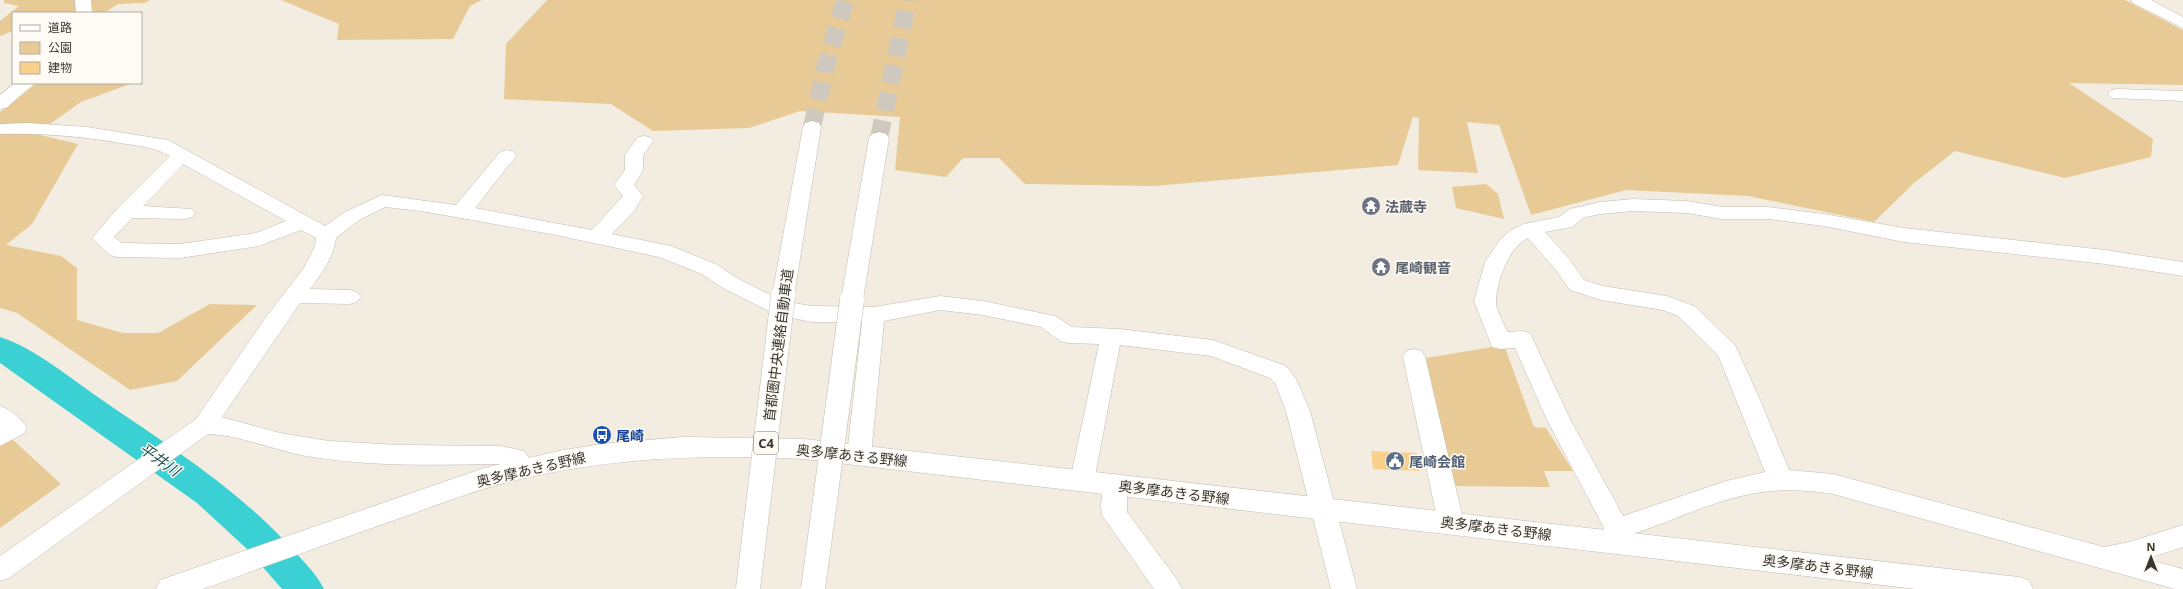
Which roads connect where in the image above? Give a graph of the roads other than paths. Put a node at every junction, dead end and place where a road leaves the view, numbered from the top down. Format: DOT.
graph roads {
  1 [pos="83,0"];
  2 [pos="2139,0"];
  3 [pos="84,12"];
  4 [pos="2183,23"];
  5 [pos="25,84"];
  6 [pos="2117,94"];
  7 [pos="2183,96"];
  8 [pos="0,104"];
  9 [pos="812,127"];
  10 [pos="0,129"];
  11 [pos="879,138"];
  12 [pos="644,141"];
  13 [pos="182,154"];
  14 [pos="508,156"];
  15 [pos="125,212"];
  16 [pos="185,212"];
  17 [pos="461,212"];
  18 [pos="300,223"];
  19 [pos="1531,229"];
  20 [pos="326,235"];
  21 [pos="597,237"];
  22 [pos="2183,269"];
  23 [pos="294,296"];
  24 [pos="350,297"];
  25 [pos="874,315"];
  26 [pos="1111,337"];
  27 [pos="1414,356"];
  28 [pos="0,415"];
  29 [pos="201,427"];
  30 [pos="0,437"];
  31 [pos="859,456"];
  32 [pos="524,468"];
  33 [pos="1082,481"];
  34 [pos="1781,481"];
  35 [pos="1115,485"];
  36 [pos="1323,509"];
  37 [pos="1451,522"];
  38 [pos="1617,536"];
  39 [pos="2183,536"];
  40 [pos="2103,558"];
  41 [pos="0,570"];
  42 [pos="2183,580"];
  43 [pos="170,589"];
  44 [pos="748,589"];
  45 [pos="813,589"];
  46 [pos="1169,589"];
  47 [pos="1344,589"];
  48 [pos="2019,589"];
  1 -- 3 [label="street"];
  2 -- 4 [label="street"];
  5 -- 8 [label="street"];
  6 -- 7 [label="street"];
  9 -- 44 [label="main road, 首都圏中央連絡自動車道 / C4, bridge"];
  10 -- 13 [label="street"];
  11 -- 45 [label="main road, bridge"];
  12 -- 21 [label="street"];
  13 -- 15 [label="street"];
  13 -- 18 [label="street"];
  14 -- 17 [label="street"];
  15 -- 16 [label="street"];
  15 -- 18 [label="street"];
  17 -- 20 [label="street"];
  17 -- 21 [label="street"];
  18 -- 20 [label="street"];
  19 -- 22 [label="street"];
  19 -- 34 [label="street"];
  19 -- 38 [label="street"];
  20 -- 23 [label="street"];
  21 -- 25 [label="street"];
  23 -- 24 [label="street"];
  23 -- 29 [label="street"];
  25 -- 26 [label="street"];
  25 -- 31 [label="street"];
  26 -- 33 [label="street"];
  26 -- 36 [label="street"];
  27 -- 37 [label="street"];
  28 -- 30 [label="street"];
  29 -- 32 [label="street"];
  29 -- 41 [label="street"];
  31 -- 32 [label="main road, 奥多摩あきる野線"];
  31 -- 33 [label="main road, 奥多摩あきる野線"];
  32 -- 43 [label="main road, 奥多摩あきる野線"];
  33 -- 35 [label="main road, 奥多摩あきる野線"];
  34 -- 38 [label="street"];
  34 -- 40 [label="street"];
  35 -- 36 [label="main road, 奥多摩あきる野線"];
  35 -- 46 [label="street"];
  36 -- 37 [label="main road, 奥多摩あきる野線"];
  36 -- 47 [label="street"];
  37 -- 38 [label="main road, 奥多摩あきる野線"];
  38 -- 48 [label="main road, 奥多摩あきる野線"];
  39 -- 40 [label="street"];
  40 -- 42 [label="street"];
}
